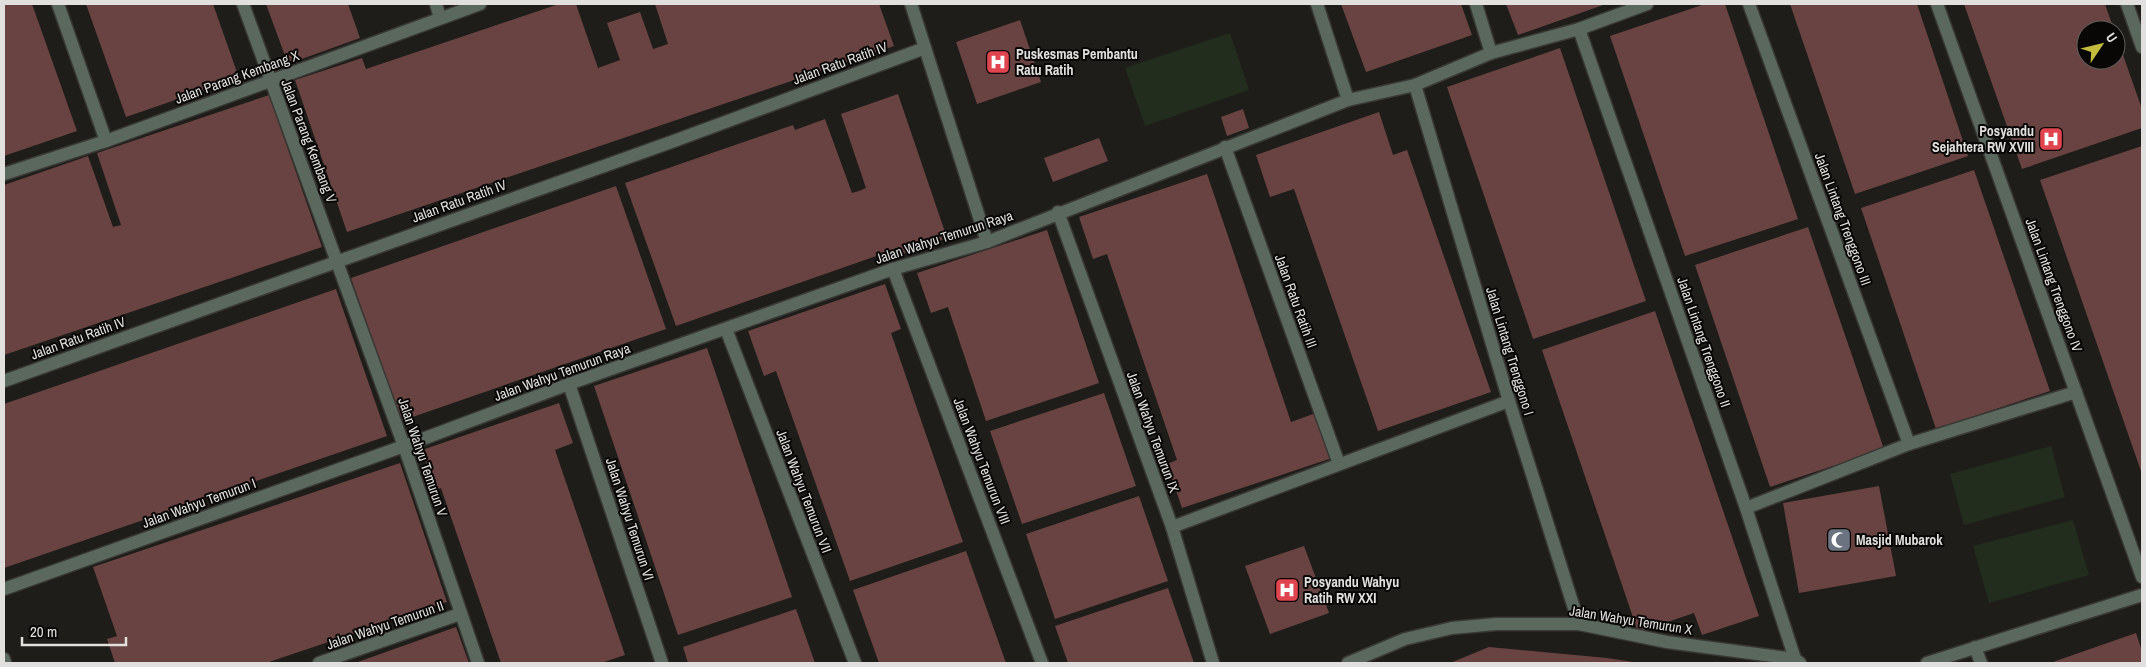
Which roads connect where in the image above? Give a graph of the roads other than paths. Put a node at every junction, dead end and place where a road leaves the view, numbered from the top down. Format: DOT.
graph roads {
  1 [pos="58,4"];
  2 [pos="243,4"];
  3 [pos="436,4"];
  4 [pos="480,4"];
  5 [pos="911,4"];
  6 [pos="1317,4"];
  7 [pos="1476,4"];
  8 [pos="1647,4"];
  9 [pos="1748,4"];
  10 [pos="1938,4"];
  11 [pos="2127,4"];
  12 [pos="440,18"];
  13 [pos="1579,29"];
  14 [pos="2142,46"];
  15 [pos="925,48"];
  16 [pos="1491,53"];
  17 [pos="270,80"];
  18 [pos="1415,86"];
  19 [pos="1348,100"];
  20 [pos="106,142"];
  21 [pos="1225,147"];
  22 [pos="4,174"];
  23 [pos="1058,212"];
  24 [pos="987,242"];
  25 [pos="337,261"];
  26 [pos="893,269"];
  27 [pos="726,329"];
  28 [pos="4,381"];
  29 [pos="569,384"];
  30 [pos="2076,392"];
  31 [pos="1509,401"];
  32 [pos="1909,444"];
  33 [pos="404,446"];
  34 [pos="1339,464"];
  35 [pos="1746,508"];
  36 [pos="1172,527"];
  37 [pos="2142,577"];
  38 [pos="4,589"];
  39 [pos="2142,595"];
  40 [pos="460,614"];
  41 [pos="1579,624"];
  42 [pos="1975,647"];
  43 [pos="4,659"];
  44 [pos="1797,661"];
  45 [pos="6,663"];
  46 [pos="319,663"];
  47 [pos="478,663"];
  48 [pos="662,663"];
  49 [pos="855,663"];
  50 [pos="1042,663"];
  51 [pos="1213,663"];
  52 [pos="1348,663"];
  53 [pos="1927,663"];
  54 [pos="1981,663"];
  1 -- 20 [label="street"];
  2 -- 17 [label="street, Jalan Parang Kembang V"];
  3 -- 12 [label="street"];
  4 -- 12 [label="street, Jalan Parang Kembang X"];
  5 -- 15 [label="street"];
  6 -- 19 [label="street"];
  7 -- 16 [label="street"];
  8 -- 13 [label="street, Jalan Wahyu Temurun Raya"];
  9 -- 32 [label="street, Jalan Lintang Trenggono III"];
  10 -- 30 [label="street, Jalan Lintang Trenggono IV"];
  11 -- 14 [label="street"];
  12 -- 17 [label="street, Jalan Parang Kembang X"];
  13 -- 16 [label="street, Jalan Wahyu Temurun Raya"];
  13 -- 35 [label="street, Jalan Lintang Trenggono II"];
  15 -- 24 [label="street"];
  15 -- 25 [label="street, Jalan Ratu Ratih IV"];
  16 -- 18 [label="street, Jalan Wahyu Temurun Raya"];
  17 -- 20 [label="street, Jalan Parang Kembang X"];
  17 -- 25 [label="street, Jalan Parang Kembang V"];
  18 -- 19 [label="street, Jalan Wahyu Temurun Raya"];
  18 -- 31 [label="street, Jalan Lintang Trenggono I"];
  19 -- 21 [label="street, Jalan Wahyu Temurun Raya"];
  20 -- 22 [label="street, Jalan Parang Kembang X"];
  21 -- 23 [label="street, Jalan Wahyu Temurun Raya"];
  21 -- 34 [label="street, Jalan Ratu Ratih III"];
  23 -- 24 [label="street, Jalan Wahyu Temurun Raya"];
  23 -- 36 [label="street, Jalan Wahyu Temurun IX"];
  24 -- 26 [label="street, Jalan Wahyu Temurun Raya"];
  25 -- 28 [label="street, Jalan Ratu Ratih IV"];
  25 -- 33 [label="street, Jalan Wahyu Temurun V"];
  26 -- 27 [label="street, Jalan Wahyu Temurun Raya"];
  26 -- 50 [label="street, Jalan Wahyu Temurun VIII"];
  27 -- 29 [label="street, Jalan Wahyu Temurun Raya"];
  27 -- 49 [label="street, Jalan Wahyu Temurun VII"];
  29 -- 33 [label="street, Jalan Wahyu Temurun Raya"];
  29 -- 48 [label="street, Jalan Wahyu Temurun VI"];
  30 -- 32 [label="street"];
  30 -- 37 [label="street, Jalan Lintang Trenggono IV"];
  31 -- 34 [label="street"];
  31 -- 41 [label="street, Jalan Lintang Trenggono I"];
  32 -- 35 [label="street"];
  33 -- 38 [label="street, Jalan Wahyu Temurun I"];
  33 -- 40 [label="street, Jalan Wahyu Temurun V"];
  34 -- 36 [label="street"];
  35 -- 44 [label="street, Jalan Lintang Trenggono II"];
  36 -- 51 [label="street, Jalan Wahyu Temurun IX"];
  39 -- 42 [label="street"];
  40 -- 46 [label="street, Jalan Wahyu Temurun II"];
  40 -- 47 [label="street, Jalan Wahyu Temurun V"];
  41 -- 44 [label="street, Jalan Wahyu Temurun X"];
  41 -- 52 [label="street, Jalan Wahyu Temurun X"];
  42 -- 53 [label="street"];
  42 -- 54 [label="street"];
  43 -- 45 [label="street"];
}
